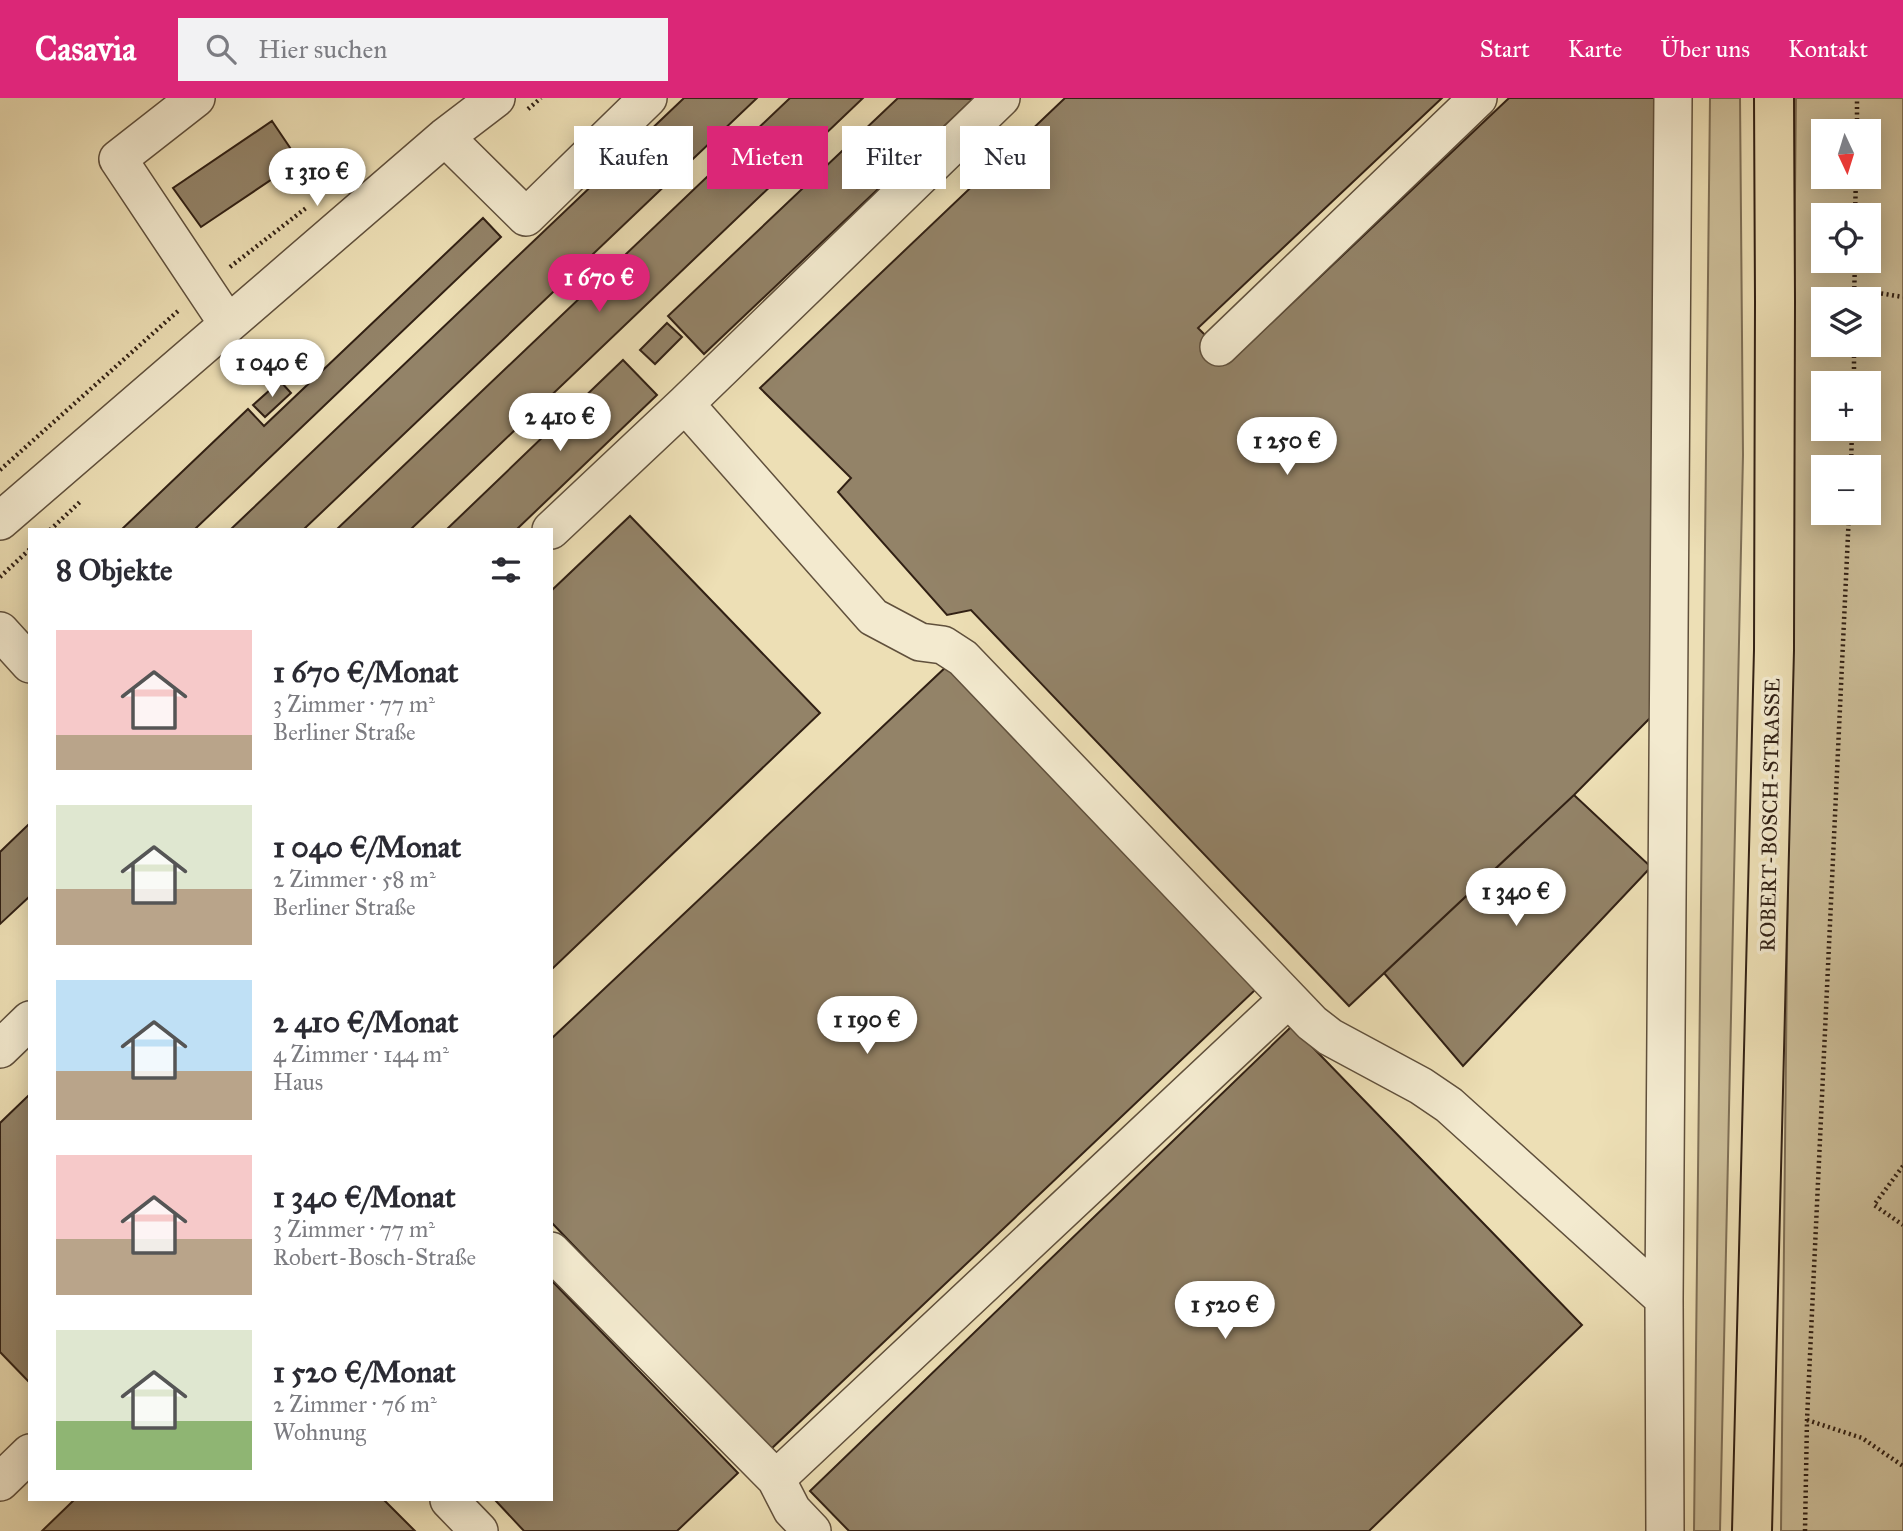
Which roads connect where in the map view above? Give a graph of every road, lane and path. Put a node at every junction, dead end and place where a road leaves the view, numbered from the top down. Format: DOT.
graph roads {
  1 [pos="196,98"];
  2 [pos="496,98"];
  3 [pos="648,98"];
  4 [pos="1000,98"];
  5 [pos="1478,98"];
  6 [pos="1673,98"];
  7 [pos="1774,98"];
  8 [pos="1857,98"];
  9 [pos="1857,119"];
  10 [pos="444,137"];
  11 [pos="1881,293"];
  12 [pos="1903,297"];
  13 [pos="228,324"];
  14 [pos="1219,347"];
  15 [pos="685,404"];
  16 [pos="0,520"];
  17 [pos="1848,525"];
  18 [pos="553,528"];
  19 [pos="28,551"];
  20 [pos="0,576"];
  21 [pos="0,631"];
  22 [pos="28,662"];
  23 [pos="1287,999"];
  24 [pos="28,1022"];
  25 [pos="0,1049"];
  26 [pos="1903,1167"];
  27 [pos="1903,1225"];
  28 [pos="553,1253"];
  29 [pos="1664,1298"];
  30 [pos="1807,1420"];
  31 [pos="28,1455"];
  32 [pos="1903,1466"];
  33 [pos="0,1482"];
  34 [pos="450,1501"];
  35 [pos="788,1513"];
  36 [pos="479,1531"];
  37 [pos="1664,1531"];
  38 [pos="1752,1531"];
  39 [pos="1805,1531"];
  1 -- 13 [label="street"];
  2 -- 10 [label="street"];
  3 -- 10 [label="street"];
  4 -- 15 [label="street"];
  5 -- 14 [label="street"];
  6 -- 29 [label="street"];
  7 -- 38 [label="main road, ROBERT-BOSCH-STRASSE"];
  8 -- 9 [label="path"];
  10 -- 13 [label="street"];
  11 -- 12 [label="path"];
  13 -- 16 [label="street"];
  15 -- 18 [label="street"];
  15 -- 23 [label="street"];
  17 -- 30 [label="path"];
  19 -- 20 [label="path"];
  21 -- 22 [label="street"];
  23 -- 29 [label="street"];
  23 -- 35 [label="street"];
  24 -- 25 [label="street"];
  26 -- 27 [label="path"];
  28 -- 35 [label="street"];
  29 -- 37 [label="street"];
  30 -- 32 [label="path"];
  30 -- 39 [label="path"];
  31 -- 33 [label="street"];
  34 -- 36 [label="street"];
}
